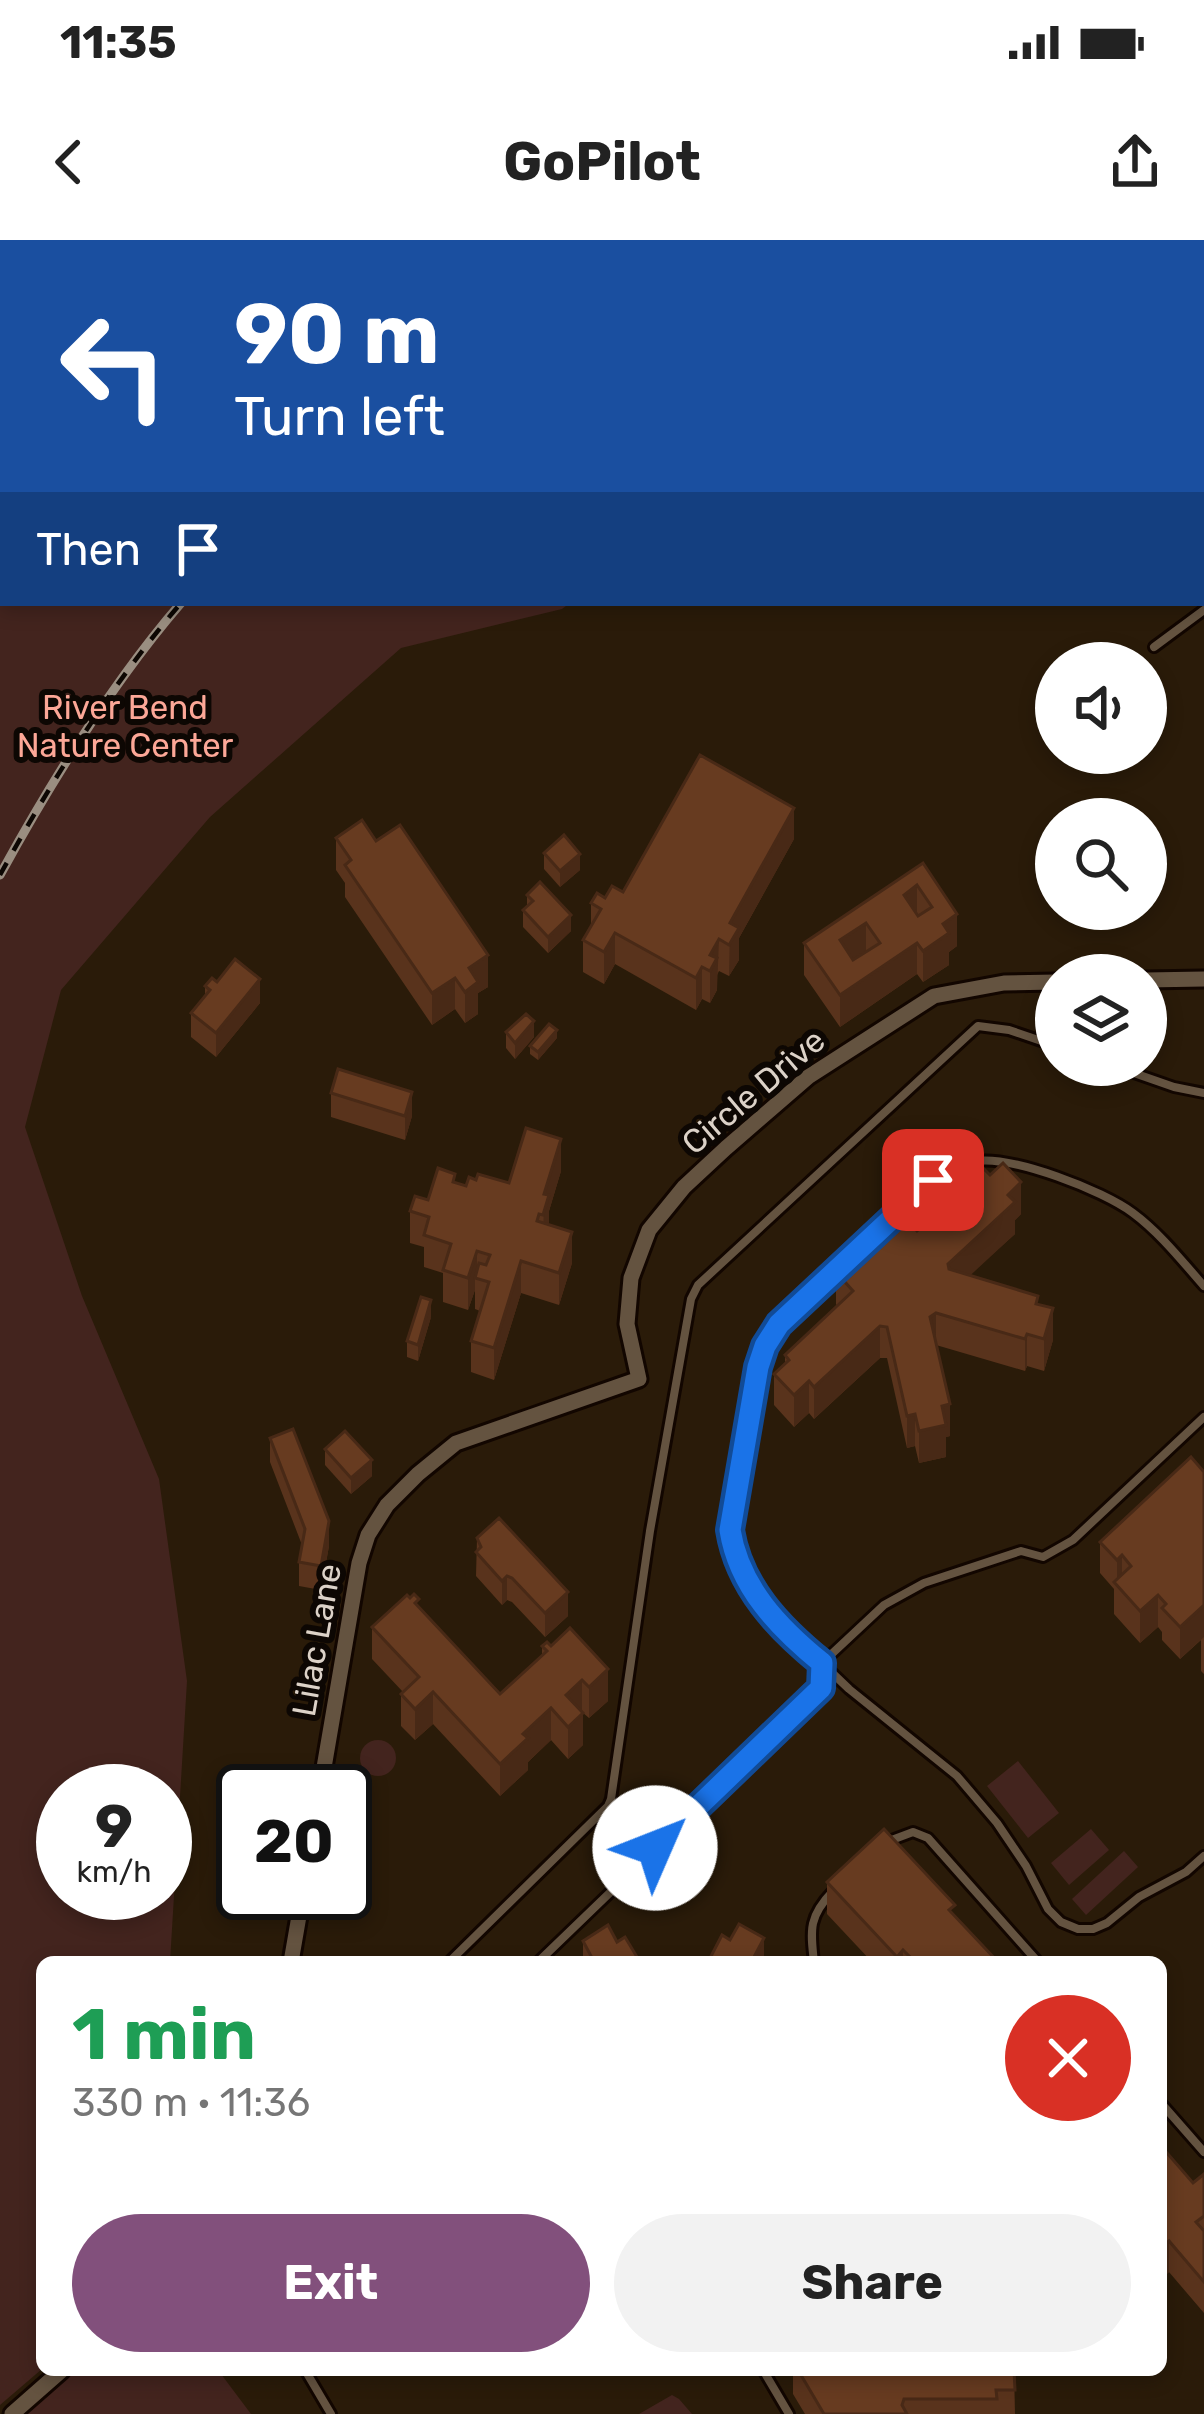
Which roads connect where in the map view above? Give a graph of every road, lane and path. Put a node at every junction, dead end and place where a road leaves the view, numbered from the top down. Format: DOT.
graph roads {
  1 [pos="1204,610"];
  2 [pos="1161,642"];
  3 [pos="1204,979"];
  4 [pos="1167,980"];
  5 [pos="1035,982"];
  6 [pos="1035,1039"];
  7 [pos="1167,1085"];
  8 [pos="1204,1093"];
  9 [pos="1204,1286"];
  10 [pos="639,1379"];
  11 [pos="1204,1417"];
  12 [pos="822,1663"];
  13 [pos="325,1764"];
  14 [pos="880,1848"];
  15 [pos="1204,1856"];
  16 [pos="844,1879"];
  17 [pos="298,1920"];
  18 [pos="292,1956"];
  19 [pos="455,1956"];
  20 [pos="544,1956"];
  21 [pos="813,1956"];
  22 [pos="1033,1956"];
  23 [pos="1167,2110"];
  24 [pos="1204,2152"];
  25 [pos="55,2376"];
  26 [pos="309,2376"];
  27 [pos="767,2376"];
  28 [pos="11,2414"];
  29 [pos="332,2414"];
  30 [pos="789,2414"];
  1 -- 2 [label="lane"];
  3 -- 4 [label="street"];
  5 -- 10 [label="street, Circle Drive"];
  6 -- 19 [label="lane"];
  7 -- 8 [label="lane"];
  9 -- 12 [label="lane"];
  10 -- 13 [label="street, Lilac Lane"];
  11 -- 12 [label="lane"];
  12 -- 15 [label="lane"];
  12 -- 20 [label="lane"];
  14 -- 22 [label="lane"];
  16 -- 21 [label="lane"];
  17 -- 18 [label="street"];
  23 -- 24 [label="lane"];
  25 -- 28 [label="street"];
  26 -- 29 [label="lane"];
  27 -- 30 [label="lane"];
}
